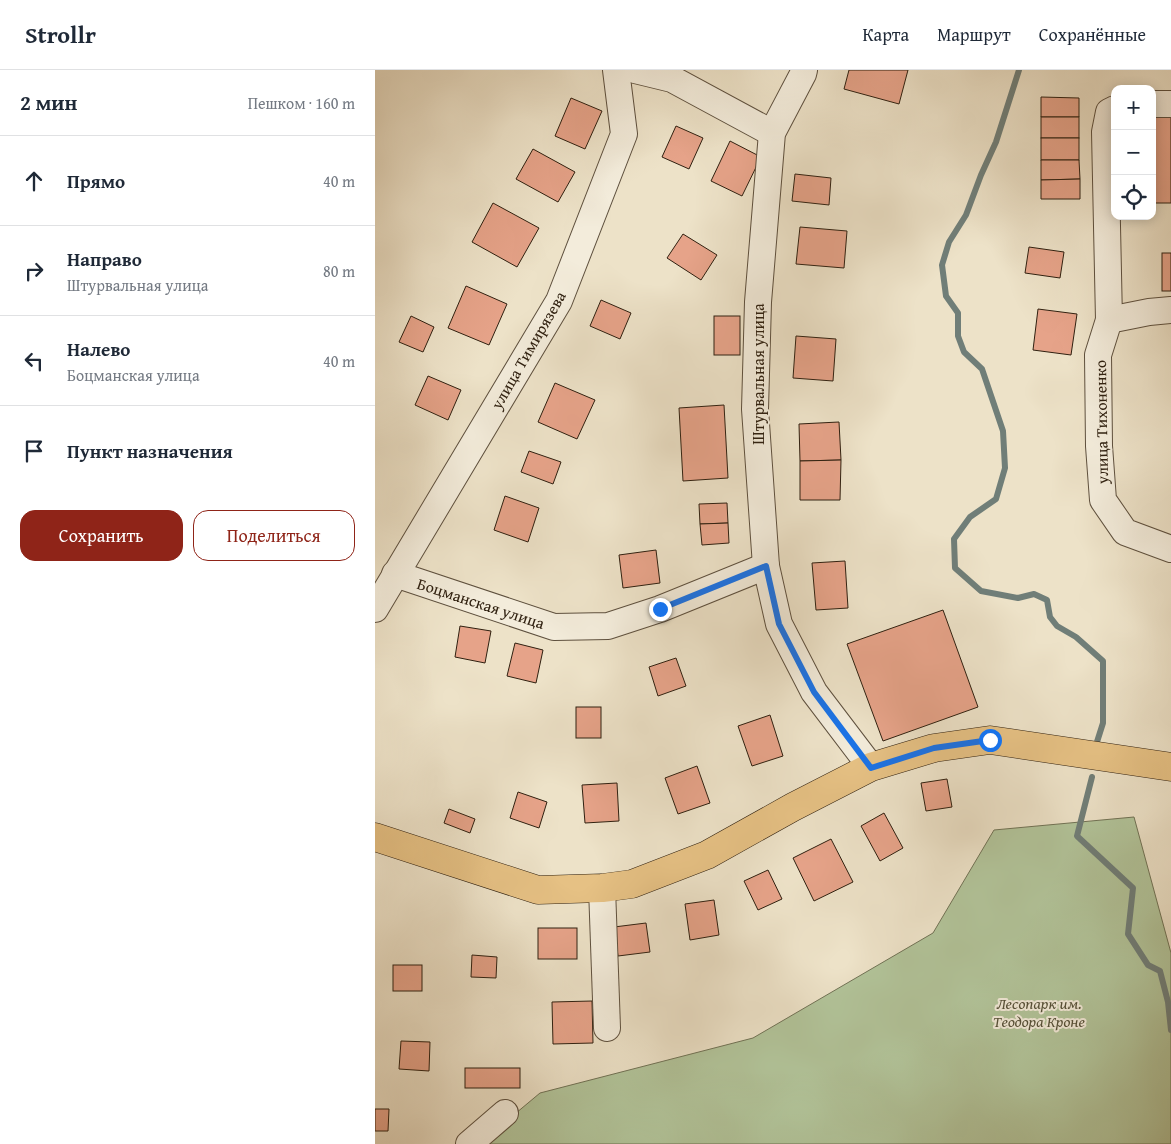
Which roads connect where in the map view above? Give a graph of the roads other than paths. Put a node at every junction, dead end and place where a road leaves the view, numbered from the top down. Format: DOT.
graph roads {
  1 [pos="616,70"];
  2 [pos="635,70"];
  3 [pos="804,70"];
  4 [pos="1156,104"];
  5 [pos="1171,104"];
  6 [pos="1111,111"];
  7 [pos="772,133"];
  8 [pos="1171,310"];
  9 [pos="1109,320"];
  10 [pos="1171,549"];
  11 [pos="766,566"];
  12 [pos="395,574"];
  13 [pos="375,609"];
  14 [pos="1171,767"];
  15 [pos="871,768"];
  16 [pos="375,837"];
  17 [pos="601,888"];
  18 [pos="607,1028"];
  19 [pos="505,1113"];
  20 [pos="469,1144"];
  1 -- 12 [label="street, улица Тимирязева"];
  2 -- 7 [label="street"];
  3 -- 7 [label="street"];
  4 -- 5 [label="street"];
  6 -- 9 [label="street, улица Тихоненко"];
  7 -- 11 [label="street, Штурвальная улица"];
  8 -- 9 [label="street"];
  9 -- 10 [label="street, улица Тихоненко"];
  11 -- 12 [label="street, Боцманская улица"];
  11 -- 15 [label="street, Штурвальная улица"];
  12 -- 13 [label="street, улица Тимирязева"];
  14 -- 15 [label="main road"];
  15 -- 17 [label="main road"];
  16 -- 17 [label="main road"];
  17 -- 18 [label="street"];
  19 -- 20 [label="street"];
}
